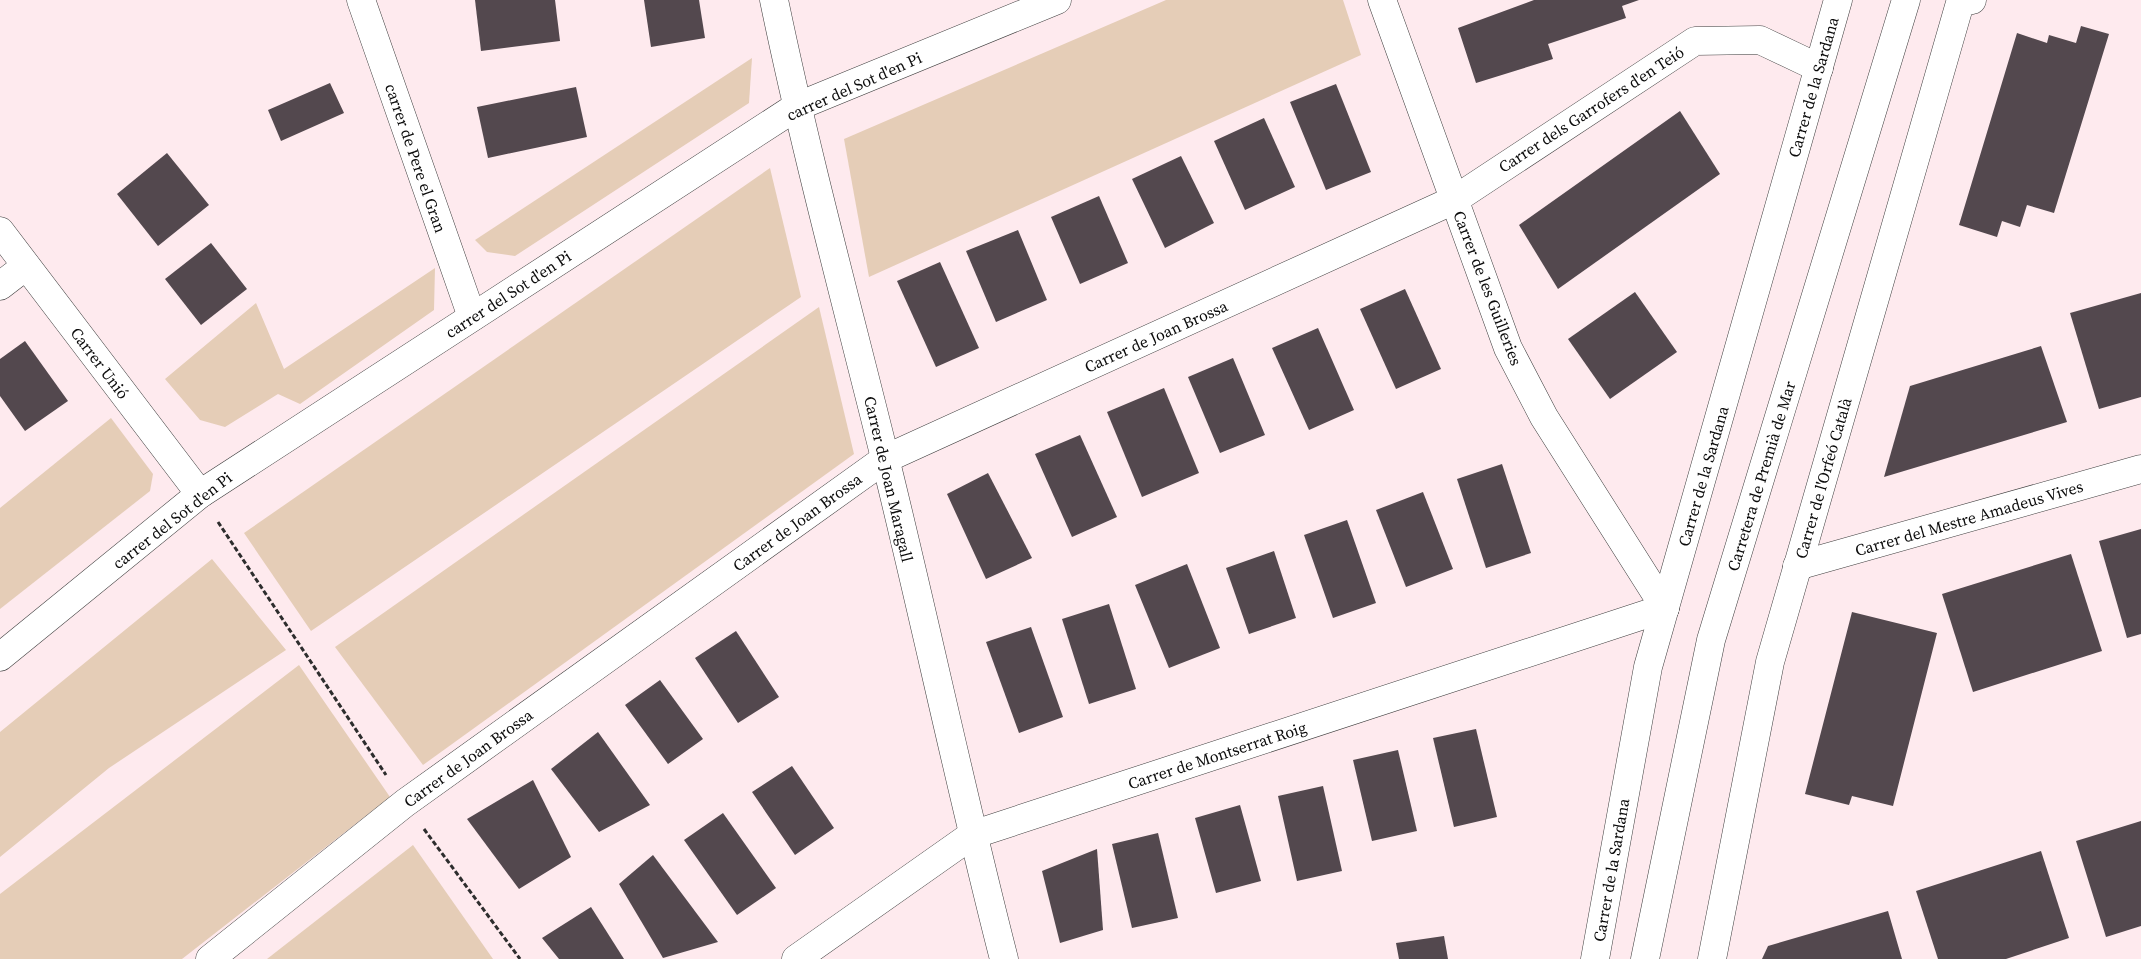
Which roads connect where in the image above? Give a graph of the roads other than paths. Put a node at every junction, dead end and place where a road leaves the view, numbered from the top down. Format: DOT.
graph roads {
  1 [pos="361,0"];
  2 [pos="774,0"];
  3 [pos="1057,0"];
  4 [pos="1382,0"];
  5 [pos="1838,0"];
  6 [pos="1906,0"];
  7 [pos="1966,2"];
  8 [pos="1818,68"];
  9 [pos="796,107"];
  10 [pos="1454,200"];
  11 [pos="0,231"];
  12 [pos="26,266"];
  13 [pos="0,286"];
  14 [pos="472,317"];
  15 [pos="885,459"];
  16 [pos="2141,469"];
  17 [pos="200,494"];
  18 [pos="1798,566"];
  19 [pos="1665,608"];
  20 [pos="0,657"];
  21 [pos="972,835"];
  22 [pos="210,959"];
  23 [pos="796,959"];
  24 [pos="1004,959"];
  25 [pos="1595,959"];
  26 [pos="1645,959"];
  27 [pos="1712,959"];
  1 -- 14 [label="street, carrer de Pere el Gran"];
  2 -- 9 [label="street, Carrer de Joan Maragall"];
  3 -- 9 [label="street, carrer del Sot d'en Pi"];
  4 -- 10 [label="street, Carrer de les Guilleries"];
  5 -- 8 [label="street, Carrer de la Sardana"];
  6 -- 26 [label="street, Carretera de Premià de Mar"];
  7 -- 18 [label="street, Carrer de l'Orfeó Català"];
  8 -- 10 [label="street, Carrer dels Garrofers d'en Teió"];
  8 -- 19 [label="street, Carrer de la Sardana"];
  9 -- 14 [label="street, carrer del Sot d'en Pi"];
  9 -- 15 [label="street, Carrer de Joan Maragall"];
  10 -- 15 [label="street, Carrer de Joan Brossa"];
  10 -- 19 [label="street, Carrer de les Guilleries"];
  11 -- 12 [label="street, Carrer Unió"];
  12 -- 13 [label="street"];
  12 -- 17 [label="street, Carrer Unió"];
  14 -- 17 [label="street, carrer del Sot d'en Pi"];
  15 -- 21 [label="street, Carrer de Joan Maragall"];
  15 -- 22 [label="street, Carrer de Joan Brossa"];
  16 -- 18 [label="street, Carrer del Mestre Amadeus Vives"];
  17 -- 20 [label="street, carrer del Sot d'en Pi"];
  18 -- 27 [label="street, Carrer de l'Orfeó Català"];
  19 -- 21 [label="street, Carrer de Montserrat Roig"];
  19 -- 25 [label="street, Carrer de la Sardana"];
  21 -- 23 [label="street, Carrer de Montserrat Roig"];
  21 -- 24 [label="street, Carrer de Joan Maragall"];
}
